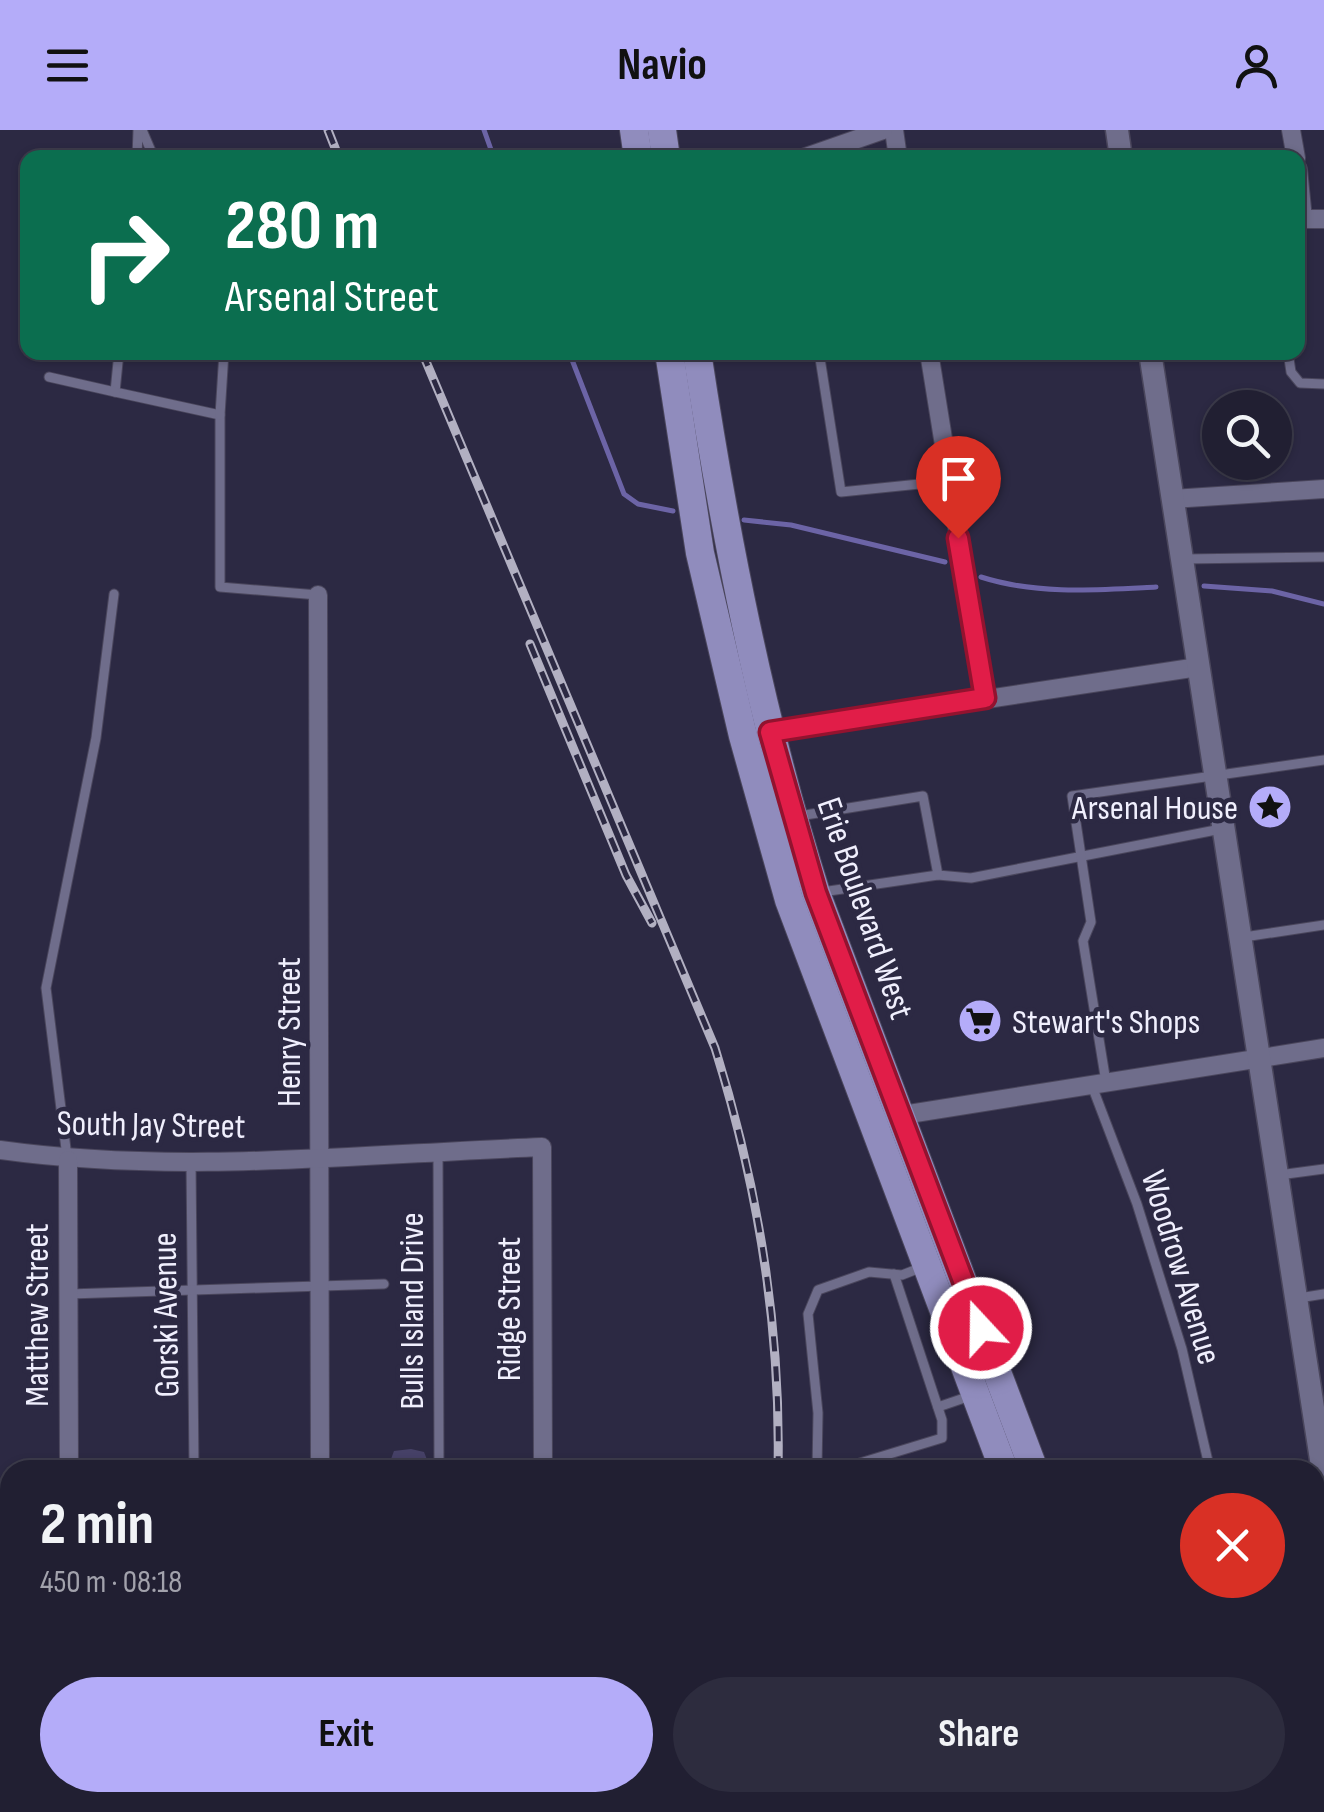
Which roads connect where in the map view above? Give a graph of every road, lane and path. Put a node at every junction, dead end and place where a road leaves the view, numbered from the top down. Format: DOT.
graph roads {
  1 [pos="884,130"];
  2 [pos="826,150"];
  3 [pos="118,360"];
  4 [pos="223,360"];
  5 [pos="670,360"];
  6 [pos="697,360"];
  7 [pos="820,360"];
  8 [pos="929,360"];
  9 [pos="1151,360"];
  10 [pos="1290,360"];
  11 [pos="49,377"];
  12 [pos="1324,384"];
  13 [pos="114,392"];
  14 [pos="220,415"];
  15 [pos="949,482"];
  16 [pos="1324,490"];
  17 [pos="1172,499"];
  18 [pos="1324,558"];
  19 [pos="1180,559"];
  20 [pos="114,594"];
  21 [pos="318,594"];
  22 [pos="1198,667"];
  23 [pos="985,698"];
  24 [pos="757,734"];
  25 [pos="1324,760"];
  26 [pos="1216,775"];
  27 [pos="792,817"];
  28 [pos="1224,829"];
  29 [pos="1080,858"];
  30 [pos="938,875"];
  31 [pos="816,893"];
  32 [pos="1324,924"];
  33 [pos="1241,937"];
  34 [pos="1324,1048"];
  35 [pos="1262,1058"];
  36 [pos="1099,1083"];
  37 [pos="901,1114"];
  38 [pos="872,1120"];
  39 [pos="542,1147"];
  40 [pos="0,1150"];
  41 [pos="438,1151"];
  42 [pos="320,1157"];
  43 [pos="191,1159"];
  44 [pos="68,1160"];
  45 [pos="1324,1169"];
  46 [pos="1278,1175"];
  47 [pos="927,1264"];
  48 [pos="894,1274"];
  49 [pos="384,1284"];
  50 [pos="320,1288"];
  51 [pos="193,1291"];
  52 [pos="68,1294"];
  53 [pos="1324,1294"];
  54 [pos="1297,1298"];
  55 [pos="976,1394"];
  56 [pos="938,1407"];
  57 [pos="1319,1419"];
  58 [pos="69,1460"];
  59 [pos="194,1460"];
  60 [pos="320,1460"];
  61 [pos="438,1460"];
  62 [pos="544,1460"];
  63 [pos="817,1460"];
  64 [pos="870,1460"];
  65 [pos="1000,1460"];
  66 [pos="1030,1460"];
  67 [pos="1208,1460"];
  68 [pos="1322,1460"];
  1 -- 2 [label="street"];
  3 -- 13 [label="lane"];
  4 -- 14 [label="lane"];
  5 -- 24 [label="main road, Erie Boulevard West"];
  6 -- 24 [label="main road, Erie Boulevard West"];
  7 -- 15 [label="lane"];
  8 -- 15 [label="street"];
  9 -- 17 [label="street"];
  10 -- 12 [label="lane"];
  11 -- 13 [label="lane"];
  13 -- 14 [label="lane"];
  14 -- 21 [label="lane"];
  15 -- 23 [label="street"];
  16 -- 17 [label="street"];
  17 -- 19 [label="street"];
  18 -- 19 [label="lane"];
  19 -- 22 [label="street"];
  20 -- 44 [label="lane"];
  21 -- 42 [label="street, Henry Street"];
  22 -- 23 [label="street"];
  22 -- 26 [label="street"];
  23 -- 24 [label="street"];
  24 -- 27 [label="main road, Erie Boulevard West"];
  24 -- 38 [label="main road, Erie Boulevard West"];
  25 -- 26 [label="lane"];
  26 -- 28 [label="street"];
  26 -- 29 [label="lane, Woodrow Avenue"];
  27 -- 30 [label="lane"];
  27 -- 31 [label="main road, Erie Boulevard West"];
  28 -- 29 [label="lane"];
  28 -- 33 [label="street"];
  29 -- 30 [label="lane"];
  29 -- 36 [label="lane, Woodrow Avenue"];
  30 -- 31 [label="lane"];
  31 -- 37 [label="main road, Erie Boulevard West"];
  32 -- 33 [label="lane"];
  33 -- 35 [label="street"];
  34 -- 35 [label="street"];
  35 -- 36 [label="street"];
  35 -- 46 [label="street"];
  36 -- 37 [label="street"];
  36 -- 67 [label="lane, Woodrow Avenue"];
  37 -- 38 [label="street"];
  37 -- 66 [label="main road, Erie Boulevard West"];
  38 -- 47 [label="main road, Erie Boulevard West"];
  39 -- 41 [label="street, South Jay Street"];
  39 -- 62 [label="street, Ridge Street"];
  40 -- 44 [label="street, South Jay Street"];
  41 -- 42 [label="street, South Jay Street"];
  41 -- 61 [label="lane, Bulls Island Drive"];
  42 -- 43 [label="street, South Jay Street"];
  42 -- 50 [label="street, Henry Street"];
  43 -- 44 [label="street, South Jay Street"];
  43 -- 51 [label="lane, Gorski Avenue"];
  44 -- 52 [label="street, Matthew Street"];
  45 -- 46 [label="lane"];
  46 -- 54 [label="street"];
  47 -- 48 [label="lane"];
  47 -- 55 [label="main road, Erie Boulevard West"];
  48 -- 56 [label="lane"];
  48 -- 63 [label="lane"];
  49 -- 50 [label="lane"];
  50 -- 51 [label="lane"];
  50 -- 60 [label="street, Henry Street"];
  51 -- 52 [label="lane"];
  51 -- 59 [label="lane, Gorski Avenue"];
  52 -- 58 [label="street, Matthew Street"];
  53 -- 54 [label="lane"];
  54 -- 57 [label="street"];
  55 -- 56 [label="lane"];
  55 -- 65 [label="main road, Erie Boulevard West"];
  56 -- 64 [label="lane"];
  57 -- 68 [label="street"];
}
